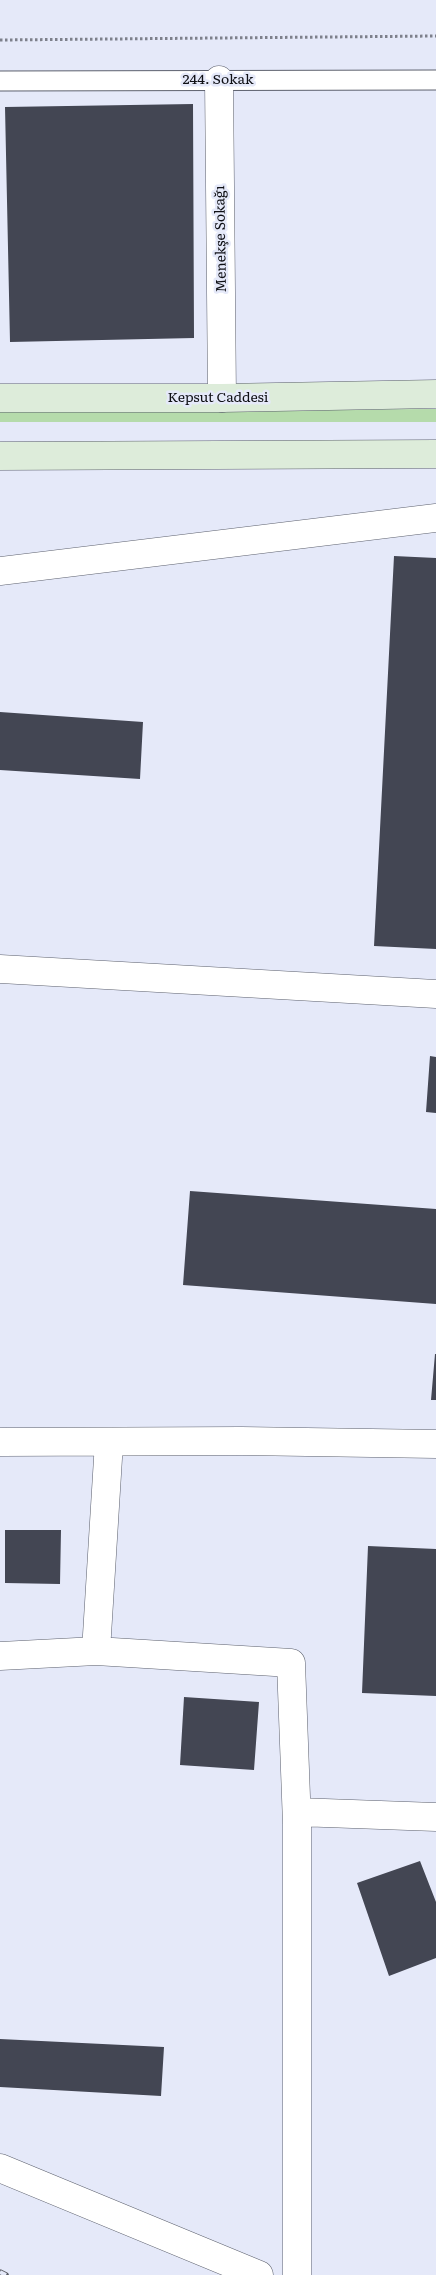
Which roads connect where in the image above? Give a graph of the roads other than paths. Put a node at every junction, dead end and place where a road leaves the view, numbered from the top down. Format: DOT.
graph roads {
  1 [pos="219,80"];
  2 [pos="436,80"];
  3 [pos="0,81"];
  4 [pos="436,394"];
  5 [pos="0,398"];
  6 [pos="222,398"];
  7 [pos="436,454"];
  8 [pos="0,456"];
  9 [pos="436,518"];
  10 [pos="0,571"];
  11 [pos="0,969"];
  12 [pos="436,994"];
  13 [pos="0,1442"];
  14 [pos="109,1442"];
  15 [pos="436,1444"];
  16 [pos="96,1651"];
  17 [pos="0,1656"];
  18 [pos="296,1812"];
  19 [pos="436,1817"];
  20 [pos="0,2168"];
  21 [pos="259,2275"];
  22 [pos="297,2275"];
  1 -- 2 [label="lane, 244. Sokak"];
  1 -- 3 [label="lane, 244. Sokak"];
  1 -- 6 [label="street, Menekşe Sokağı"];
  4 -- 6 [label="main road, Kepsut Caddesi"];
  5 -- 6 [label="main road, Kepsut Caddesi"];
  7 -- 8 [label="main road"];
  9 -- 10 [label="street"];
  11 -- 12 [label="street"];
  13 -- 14 [label="street"];
  14 -- 15 [label="street"];
  14 -- 16 [label="street"];
  16 -- 17 [label="street"];
  16 -- 18 [label="street"];
  18 -- 19 [label="street"];
  18 -- 22 [label="street"];
  20 -- 21 [label="street"];
}
